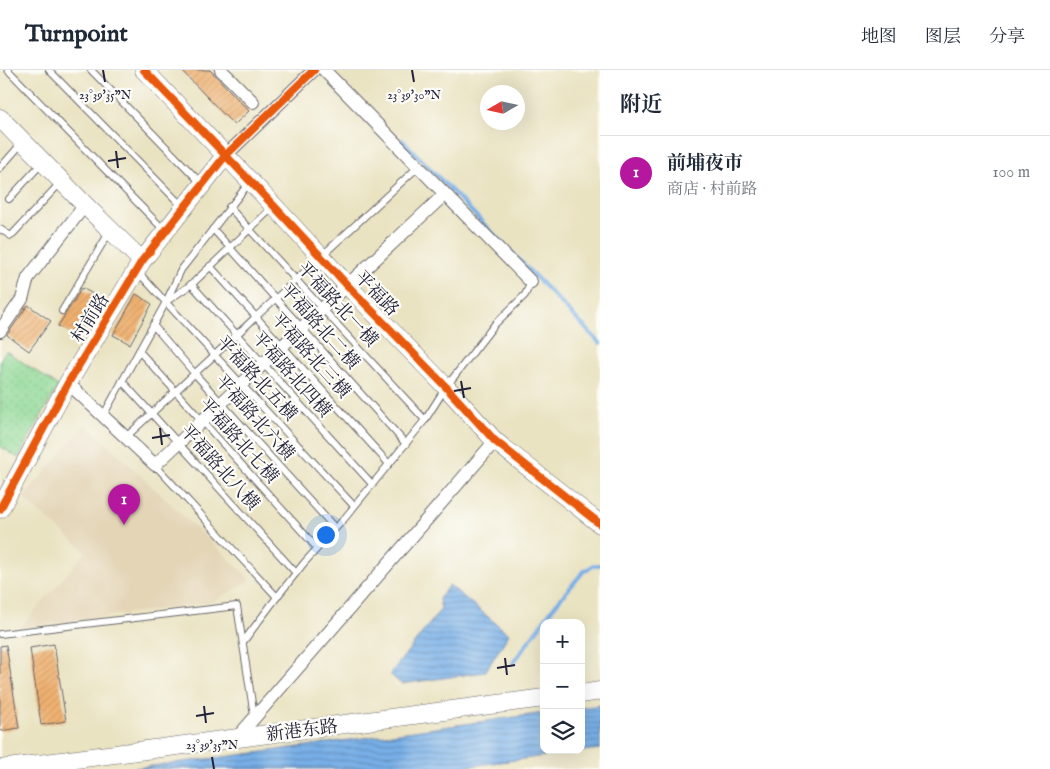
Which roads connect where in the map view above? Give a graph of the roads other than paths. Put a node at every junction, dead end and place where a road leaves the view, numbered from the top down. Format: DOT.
graph roads {
  1 [pos="8,70"];
  2 [pos="49,70"];
  3 [pos="91,70"];
  4 [pos="144,70"];
  5 [pos="222,70"];
  6 [pos="314,70"];
  7 [pos="324,70"];
  8 [pos="253,102"];
  9 [pos="3,124"];
  10 [pos="23,142"];
  11 [pos="226,156"];
  12 [pos="42,162"];
  13 [pos="419,166"];
  14 [pos="0,168"];
  15 [pos="62,181"];
  16 [pos="250,181"];
  17 [pos="203,184"];
  18 [pos="445,194"];
  19 [pos="9,199"];
  20 [pos="85,205"];
  21 [pos="274,206"];
  22 [pos="229,207"];
  23 [pos="184,209"];
  24 [pos="0,229"];
  25 [pos="213,229"];
  26 [pos="250,229"];
  27 [pos="110,230"];
  28 [pos="166,232"];
  29 [pos="230,248"];
  30 [pos="321,256"];
  31 [pos="140,266"];
  32 [pos="210,266"];
  33 [pos="296,280"];
  34 [pos="531,282"];
  35 [pos="191,284"];
  36 [pos="348,286"];
  37 [pos="276,299"];
  38 [pos="166,302"];
  39 [pos="323,309"];
  40 [pos="62,310"];
  41 [pos="256,317"];
  42 [pos="153,325"];
  43 [pos="302,328"];
  44 [pos="0,331"];
  45 [pos="237,335"];
  46 [pos="282,346"];
  47 [pos="139,350"];
  48 [pos="215,355"];
  49 [pos="263,364"];
  50 [pos="195,374"];
  51 [pos="122,381"];
  52 [pos="68,383"];
  53 [pos="242,384"];
  54 [pos="446,387"];
  55 [pos="175,392"];
  56 [pos="222,402"];
  57 [pos="152,414"];
  58 [pos="103,416"];
  59 [pos="425,420"];
  60 [pos="202,421"];
  61 [pos="126,437"];
  62 [pos="495,441"];
  63 [pos="178,443"];
  64 [pos="406,444"];
  65 [pos="389,464"];
  66 [pos="155,465"];
  67 [pos="372,484"];
  68 [pos="1,503"];
  69 [pos="354,506"];
  70 [pos="600,524"];
  71 [pos="335,528"];
  72 [pos="317,548"];
  73 [pos="296,574"];
  74 [pos="277,597"];
  75 [pos="0,634"];
  76 [pos="243,642"];
  77 [pos="600,691"];
  78 [pos="585,693"];
  79 [pos="540,699"];
  80 [pos="255,717"];
  81 [pos="236,739"];
  82 [pos="0,769"];
  1 -- 28 [label="lane"];
  2 -- 23 [label="lane"];
  3 -- 17 [label="lane"];
  4 -- 11 [label="street, 平福路"];
  5 -- 8 [label="street"];
  6 -- 11 [label="street"];
  7 -- 13 [label="street"];
  9 -- 10 [label="street"];
  10 -- 12 [label="street"];
  10 -- 14 [label="lane"];
  11 -- 16 [label="street, 平福路"];
  11 -- 17 [label="street, 村前路"];
  12 -- 15 [label="street"];
  12 -- 19 [label="lane"];
  13 -- 18 [label="street"];
  13 -- 30 [label="lane"];
  15 -- 20 [label="street"];
  15 -- 24 [label="lane"];
  16 -- 21 [label="street, 平福路"];
  16 -- 22 [label="lane"];
  17 -- 23 [label="street, 村前路"];
  18 -- 34 [label="street"];
  18 -- 36 [label="street"];
  20 -- 27 [label="street"];
  20 -- 44 [label="street"];
  21 -- 26 [label="lane"];
  21 -- 30 [label="street, 平福路"];
  22 -- 25 [label="lane"];
  22 -- 26 [label="lane, 平福路北一横"];
  23 -- 28 [label="street, 村前路"];
  25 -- 29 [label="lane, 平福路北二横"];
  25 -- 38 [label="lane"];
  26 -- 29 [label="lane"];
  26 -- 33 [label="lane, 平福路北一横"];
  27 -- 31 [label="street"];
  27 -- 40 [label="lane"];
  28 -- 31 [label="street, 村前路"];
  29 -- 32 [label="lane"];
  29 -- 37 [label="lane, 平福路北二横"];
  30 -- 33 [label="lane"];
  30 -- 36 [label="street, 平福路"];
  31 -- 38 [label="lane, 平福路北五横"];
  31 -- 52 [label="street, 村前路"];
  32 -- 35 [label="lane"];
  32 -- 41 [label="lane, 平福路北三横"];
  33 -- 37 [label="lane"];
  33 -- 39 [label="lane, 平福路北一横"];
  34 -- 54 [label="lane"];
  35 -- 38 [label="lane"];
  35 -- 45 [label="lane, 平福路北四横"];
  36 -- 39 [label="street"];
  36 -- 54 [label="street, 平福路"];
  37 -- 41 [label="lane"];
  37 -- 43 [label="lane, 平福路北二横"];
  38 -- 42 [label="lane"];
  38 -- 48 [label="lane, 平福路北五横"];
  39 -- 43 [label="street"];
  39 -- 59 [label="lane, 平福路北一横"];
  41 -- 45 [label="lane"];
  41 -- 46 [label="lane, 平福路北三横"];
  42 -- 47 [label="lane"];
  42 -- 50 [label="lane, 平福路北六横"];
  43 -- 46 [label="street"];
  43 -- 64 [label="lane, 平福路北二横"];
  45 -- 48 [label="lane"];
  45 -- 49 [label="lane, 平福路北四横"];
  46 -- 49 [label="street"];
  46 -- 65 [label="lane, 平福路北三横"];
  47 -- 51 [label="lane"];
  47 -- 55 [label="lane, 平福路北七横"];
  48 -- 50 [label="lane"];
  48 -- 53 [label="lane, 平福路北五横"];
  49 -- 53 [label="street"];
  49 -- 67 [label="lane, 平福路北四横"];
  50 -- 55 [label="lane"];
  50 -- 56 [label="lane, 平福路北六横"];
  51 -- 57 [label="lane, 平福路北八横"];
  51 -- 58 [label="lane"];
  52 -- 58 [label="street"];
  52 -- 68 [label="street, 村前路"];
  53 -- 56 [label="street"];
  53 -- 69 [label="lane, 平福路北五横"];
  54 -- 59 [label="lane"];
  54 -- 62 [label="street, 平福路"];
  55 -- 57 [label="lane"];
  55 -- 60 [label="lane, 平福路北七横"];
  56 -- 60 [label="street"];
  56 -- 71 [label="lane, 平福路北六横"];
  57 -- 61 [label="lane"];
  57 -- 63 [label="lane, 平福路北八横"];
  58 -- 61 [label="street"];
  59 -- 64 [label="lane"];
  60 -- 63 [label="street"];
  60 -- 72 [label="lane, 平福路北七横"];
  61 -- 66 [label="street"];
  62 -- 70 [label="street, 平福路"];
  62 -- 80 [label="street"];
  63 -- 66 [label="street"];
  63 -- 73 [label="lane, 平福路北八横"];
  64 -- 65 [label="lane"];
  65 -- 67 [label="lane"];
  66 -- 74 [label="lane"];
  67 -- 69 [label="lane"];
  69 -- 71 [label="lane"];
  71 -- 72 [label="lane"];
  72 -- 73 [label="lane"];
  73 -- 74 [label="lane"];
  74 -- 76 [label="lane"];
  75 -- 76 [label="lane"];
  76 -- 80 [label="lane"];
  77 -- 78 [label="street"];
  79 -- 81 [label="street, 新港东路"];
  80 -- 81 [label="street"];
  81 -- 82 [label="street, 新港东路"];
}
